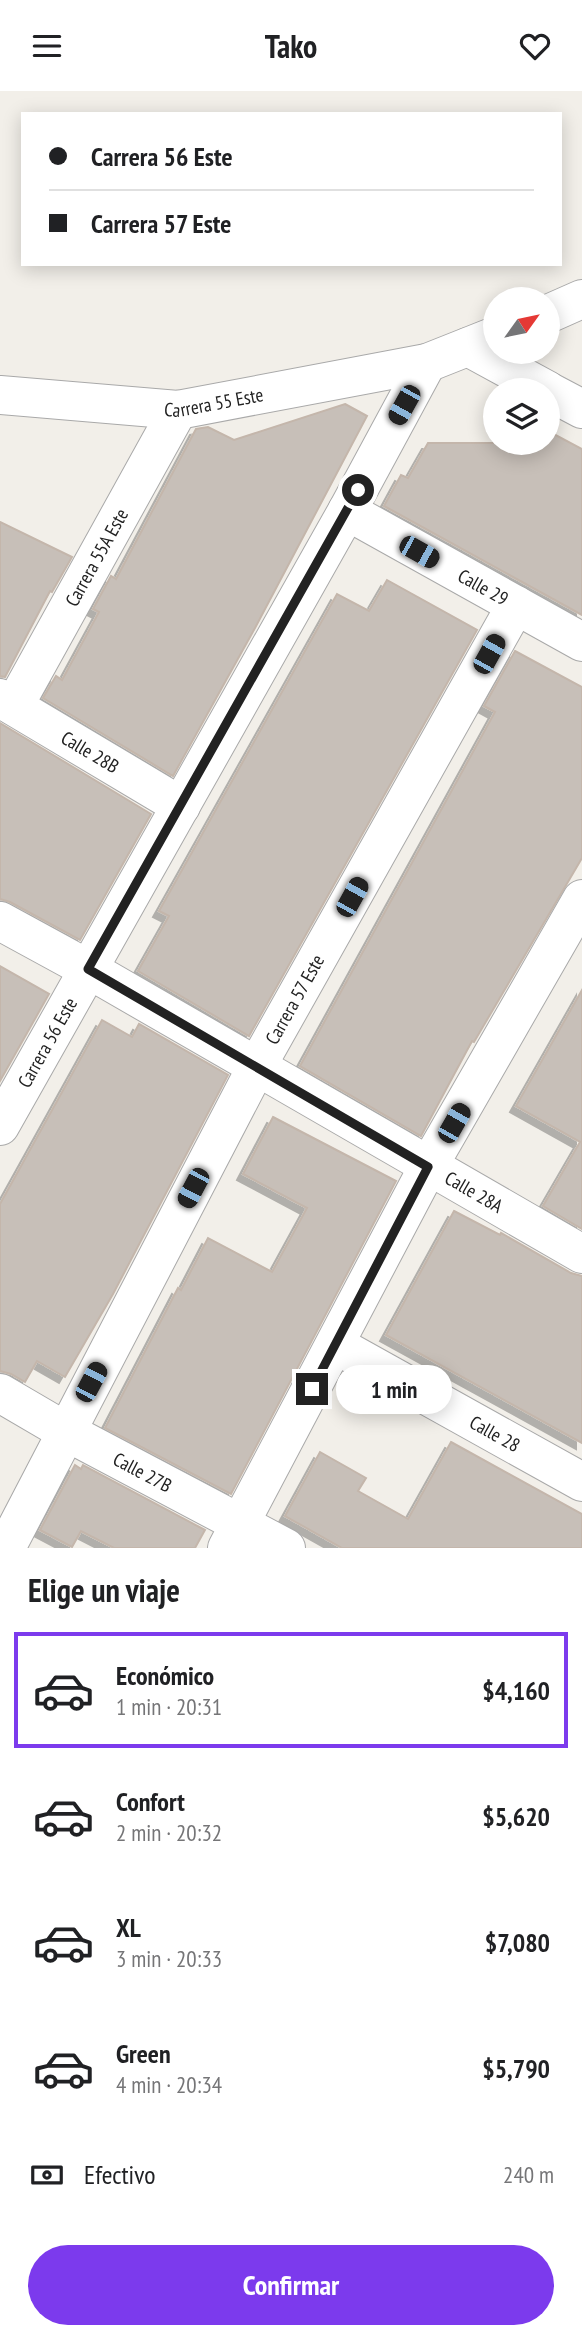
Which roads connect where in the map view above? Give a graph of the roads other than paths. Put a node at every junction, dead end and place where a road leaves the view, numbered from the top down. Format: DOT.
graph roads {
  1 [pos="582,299"];
  2 [pos="560,309"];
  3 [pos="482,342"];
  4 [pos="427,363"];
  5 [pos="531,378"];
  6 [pos="0,395"];
  7 [pos="560,397"];
  8 [pos="582,409"];
  9 [pos="178,410"];
  10 [pos="347,511"];
  11 [pos="516,605"];
  12 [pos="582,642"];
  13 [pos="7,702"];
  14 [pos="181,806"];
  15 [pos="582,899"];
  16 [pos="0,921"];
  17 [pos="88,969"];
  18 [pos="257,1066"];
  19 [pos="0,1126"];
  20 [pos="428,1167"];
  21 [pos="582,1254"];
  22 [pos="336,1345"];
  23 [pos="0,1393"];
  24 [pos="65,1431"];
  25 [pos="582,1482"];
  26 [pos="234,1535"];
  27 [pos="6,1548"];
  28 [pos="286,1548"];
  1 -- 2 [label="street"];
  3 -- 4 [label="street"];
  3 -- 5 [label="street"];
  4 -- 9 [label="street, Carrera 55 Este"];
  4 -- 10 [label="street, Carrera 56 Este"];
  6 -- 9 [label="street, Carrera 55 Este"];
  7 -- 8 [label="street"];
  9 -- 13 [label="street, Carrera 55A Este"];
  10 -- 11 [label="street, Calle 29"];
  10 -- 14 [label="street, Carrera 56 Este"];
  11 -- 12 [label="street, Calle 29"];
  11 -- 18 [label="street, Carrera 57 Este"];
  13 -- 14 [label="street, Calle 28B"];
  14 -- 17 [label="street, Carrera 56 Este"];
  15 -- 20 [label="street"];
  16 -- 17 [label="street, Calle 28A"];
  17 -- 18 [label="street, Calle 28A"];
  17 -- 19 [label="street, Carrera 56 Este"];
  18 -- 20 [label="street, Calle 28A"];
  18 -- 24 [label="street, Carrera 57 Este"];
  20 -- 21 [label="street, Calle 28A"];
  20 -- 22 [label="street"];
  22 -- 25 [label="street, Calle 28"];
  22 -- 26 [label="street"];
  23 -- 24 [label="street, Calle 27B"];
  24 -- 26 [label="street, Calle 27B"];
  24 -- 27 [label="street, Carrera 57 Este"];
  26 -- 28 [label="street, Calle 27B"];
}
